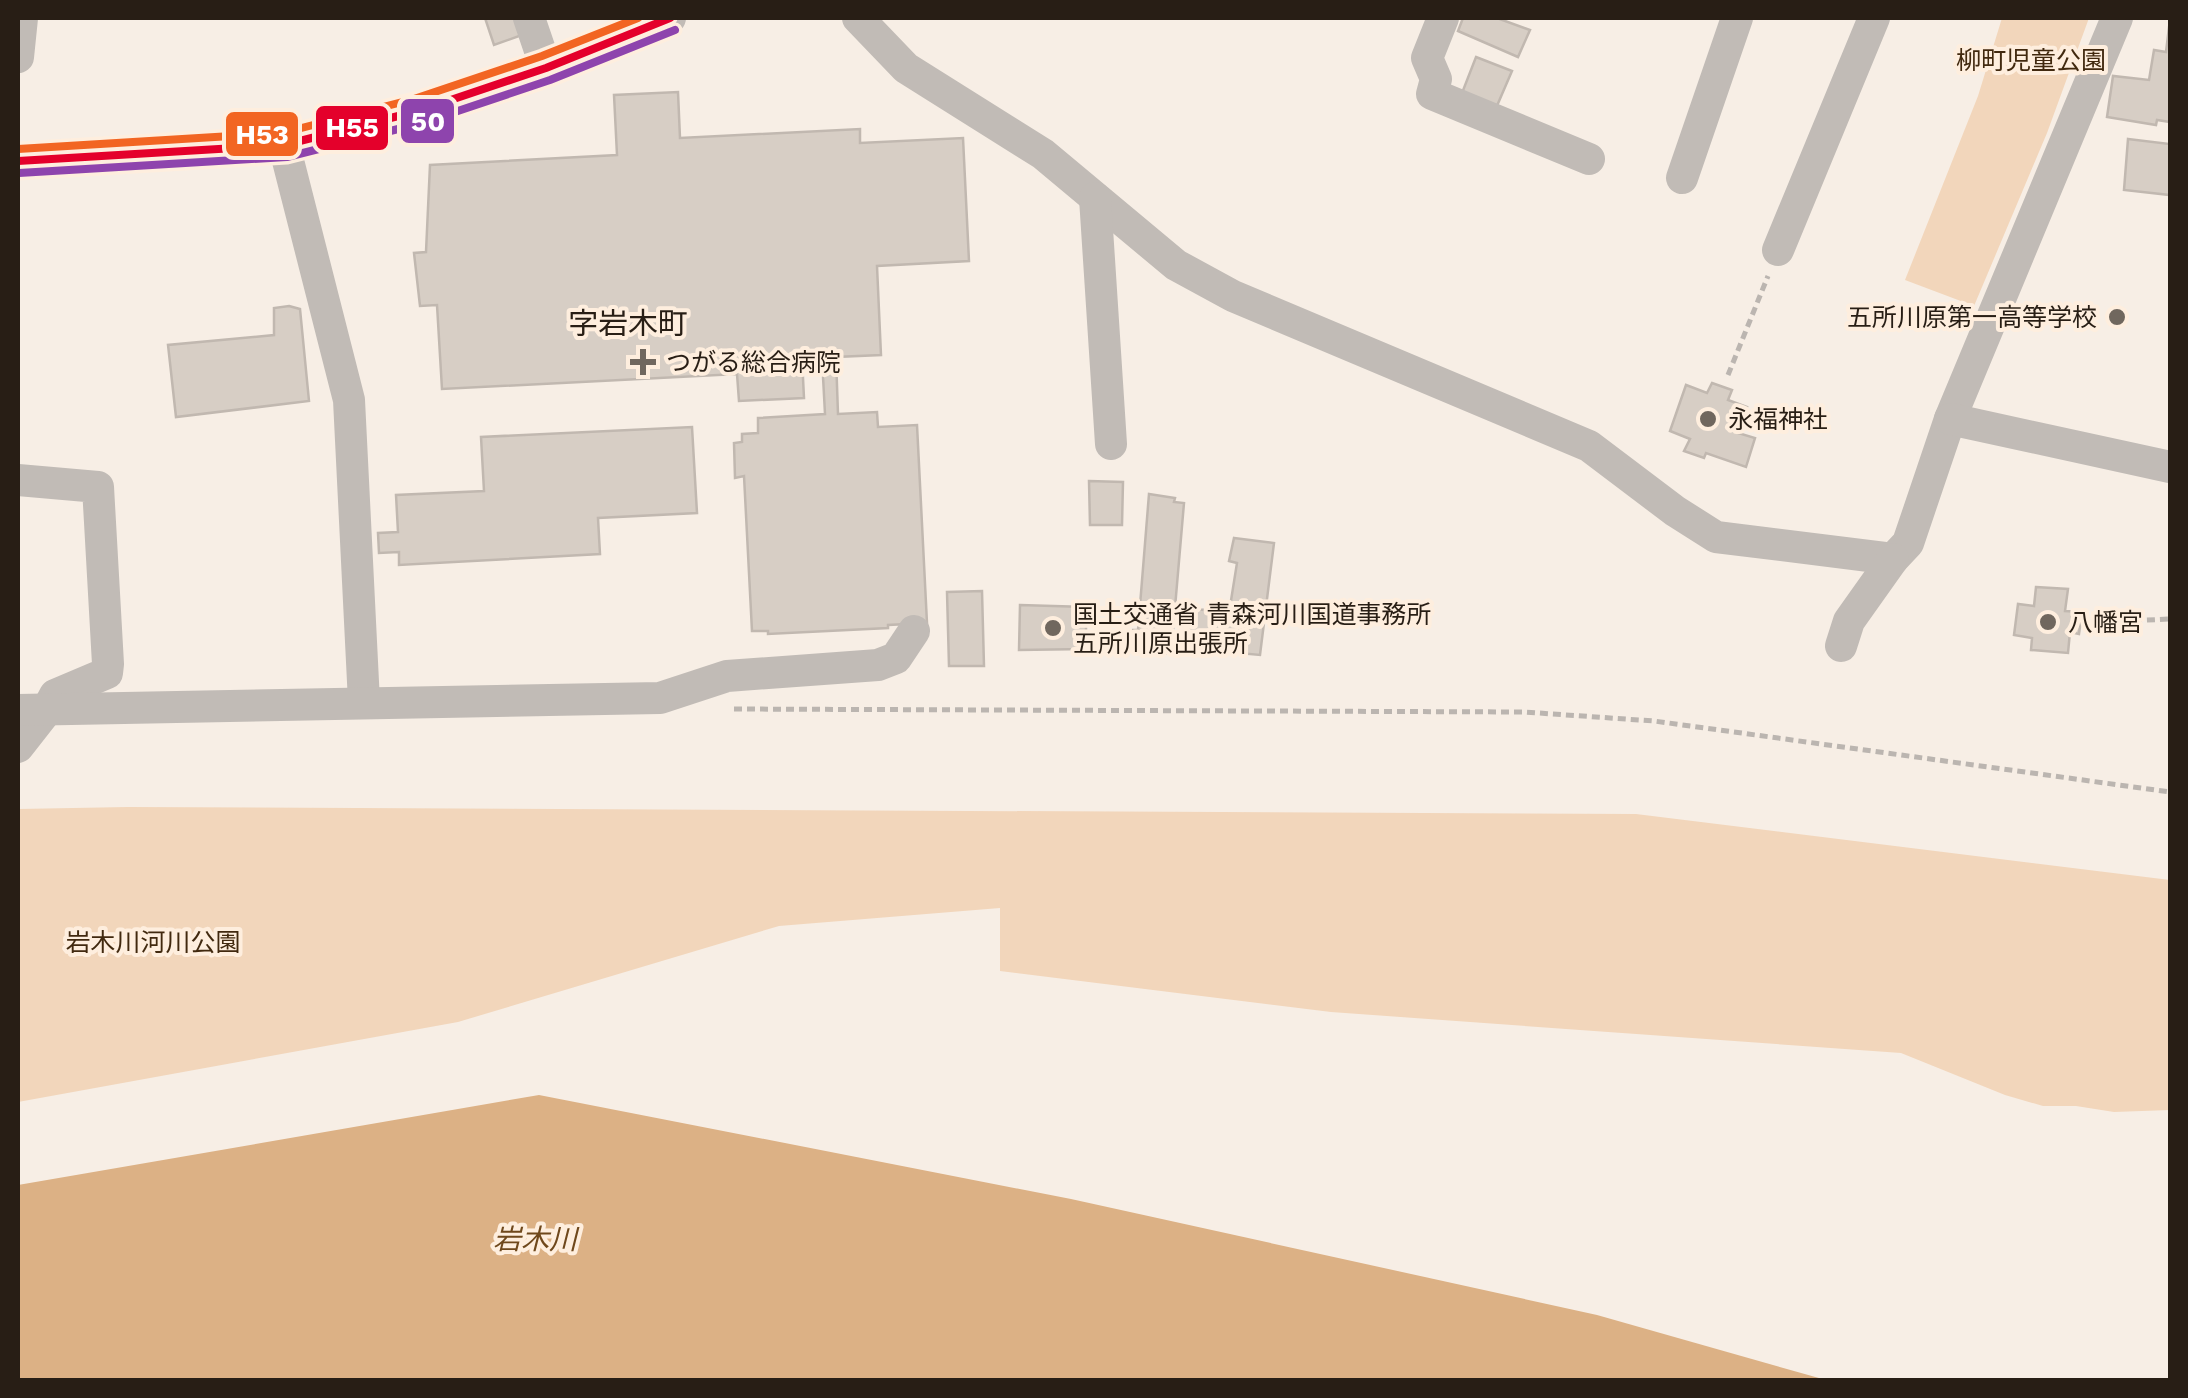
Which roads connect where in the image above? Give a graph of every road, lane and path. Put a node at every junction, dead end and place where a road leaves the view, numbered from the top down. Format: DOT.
graph roads {
  1 [pos="22,18"];
  2 [pos="530,18"];
  3 [pos="670,18"];
  4 [pos="858,18"];
  5 [pos="1444,18"];
  6 [pos="1736,18"];
  7 [pos="1874,18"];
  8 [pos="2118,18"];
  9 [pos="18,57"];
  10 [pos="546,68"];
  11 [pos="284,145"];
  12 [pos="1588,159"];
  13 [pos="18,161"];
  14 [pos="1682,178"];
  15 [pos="1095,198"];
  16 [pos="1778,250"];
  17 [pos="1728,375"];
  18 [pos="1950,419"];
  19 [pos="1111,444"];
  20 [pos="2170,467"];
  21 [pos="18,480"];
  22 [pos="1893,559"];
  23 [pos="2170,619"];
  24 [pos="2108,622"];
  25 [pos="914,631"];
  26 [pos="1841,646"];
  27 [pos="364,702"];
  28 [pos="719,708"];
  29 [pos="32,710"];
  30 [pos="18,747"];
  31 [pos="2170,792"];
  1 -- 9 [label="street"];
  2 -- 10 [label="street"];
  3 -- 10 [label="street"];
  4 -- 15 [label="street"];
  5 -- 12 [label="street"];
  6 -- 14 [label="street"];
  7 -- 16 [label="street"];
  8 -- 18 [label="street"];
  10 -- 11 [label="street"];
  11 -- 13 [label="street"];
  11 -- 27 [label="street"];
  15 -- 19 [label="street"];
  15 -- 22 [label="street"];
  16 -- 17 [label="path"];
  18 -- 20 [label="street"];
  18 -- 22 [label="street"];
  21 -- 29 [label="street"];
  22 -- 26 [label="street"];
  23 -- 24 [label="path"];
  25 -- 27 [label="street"];
  27 -- 29 [label="street"];
  28 -- 31 [label="path"];
  29 -- 30 [label="street"];
}
